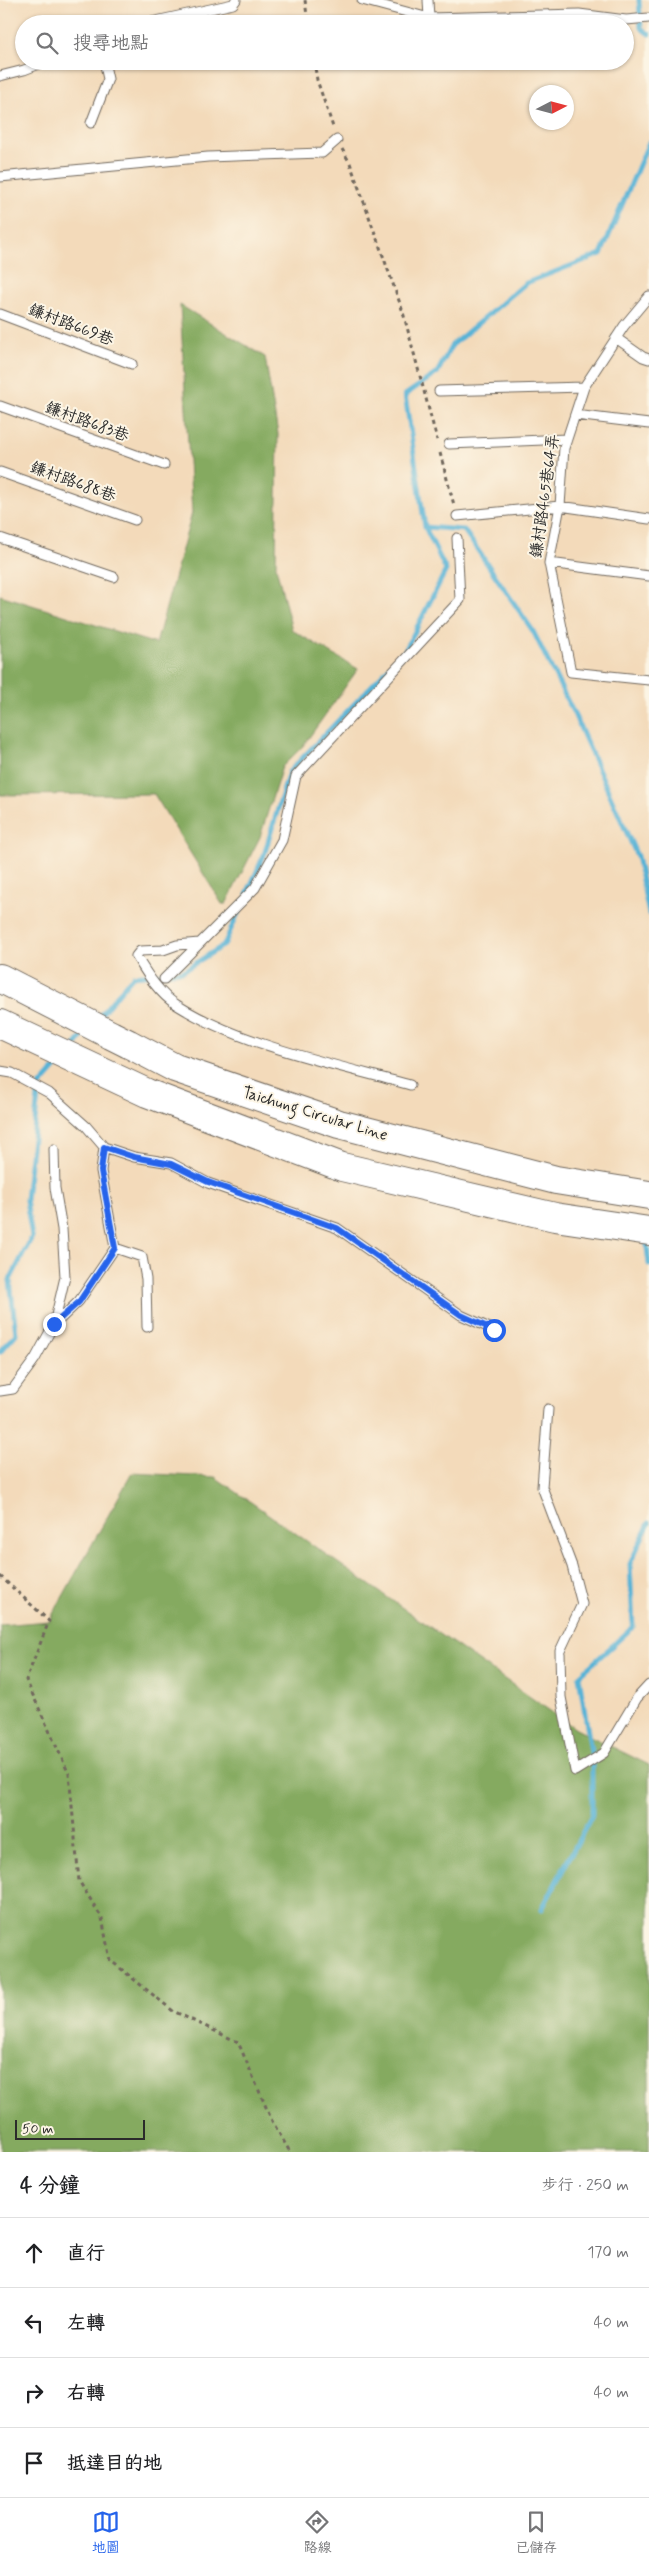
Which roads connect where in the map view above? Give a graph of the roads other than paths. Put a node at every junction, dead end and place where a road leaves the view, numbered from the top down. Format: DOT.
graph roads {
  1 [pos="236,0"];
  2 [pos="362,0"];
  3 [pos="428,0"];
  4 [pos="183,15"];
  5 [pos="418,15"];
  6 [pos="429,15"];
  7 [pos="542,15"];
  8 [pos="587,15"];
  9 [pos="649,18"];
  10 [pos="634,19"];
  11 [pos="24,70"];
  12 [pos="106,70"];
  13 [pos="0,76"];
  14 [pos="91,123"];
  15 [pos="337,140"];
  16 [pos="0,177"];
  17 [pos="647,300"];
  18 [pos="0,314"];
  19 [pos="616,338"];
  20 [pos="649,359"];
  21 [pos="132,364"];
  22 [pos="584,387"];
  23 [pos="439,391"];
  24 [pos="0,406"];
  25 [pos="575,415"];
  26 [pos="649,424"];
  27 [pos="567,440"];
  28 [pos="449,444"];
  29 [pos="164,465"];
  30 [pos="0,472"];
  31 [pos="560,506"];
  32 [pos="456,516"];
  33 [pos="649,519"];
  34 [pos="135,520"];
  35 [pos="0,538"];
  36 [pos="457,538"];
  37 [pos="549,562"];
  38 [pos="649,576"];
  39 [pos="114,577"];
  40 [pos="649,680"];
  41 [pos="200,943"];
  42 [pos="0,978"];
  43 [pos="164,978"];
  44 [pos="0,1024"];
  45 [pos="0,1071"];
  46 [pos="410,1085"];
  47 [pos="104,1147"];
  48 [pos="54,1150"];
  49 [pos="649,1195"];
  50 [pos="645,1231"];
  51 [pos="115,1248"];
  52 [pos="54,1324"];
  53 [pos="147,1327"];
  54 [pos="494,1330"];
  55 [pos="0,1391"];
  56 [pos="548,1409"];
  57 [pos="649,1685"];
  1 -- 4 [label="lane"];
  2 -- 5 [label="lane"];
  3 -- 6 [label="lane"];
  7 -- 8 [label="lane"];
  9 -- 10 [label="lane"];
  11 -- 13 [label="lane"];
  12 -- 14 [label="lane"];
  15 -- 16 [label="lane"];
  17 -- 19 [label="lane, 鎌村路465巷64弄"];
  18 -- 21 [label="lane, 鎌村路669巷"];
  19 -- 20 [label="lane"];
  19 -- 22 [label="lane, 鎌村路465巷64弄"];
  22 -- 23 [label="lane"];
  22 -- 25 [label="lane, 鎌村路465巷64弄"];
  24 -- 29 [label="lane, 鎌村路683巷"];
  25 -- 26 [label="lane"];
  25 -- 27 [label="lane, 鎌村路465巷64弄"];
  27 -- 28 [label="lane"];
  27 -- 31 [label="lane, 鎌村路465巷64弄"];
  30 -- 34 [label="lane, 鎌村路688巷"];
  31 -- 32 [label="lane"];
  31 -- 33 [label="lane"];
  31 -- 37 [label="lane, 鎌村路465巷64弄"];
  35 -- 39 [label="lane"];
  36 -- 41 [label="lane"];
  37 -- 38 [label="lane"];
  37 -- 40 [label="lane, 鎌村路465巷64弄"];
  41 -- 43 [label="lane"];
  41 -- 46 [label="lane"];
  42 -- 49 [label="highway, Taichung Circular Line"];
  44 -- 50 [label="highway"];
  45 -- 47 [label="lane"];
  47 -- 51 [label="lane"];
  47 -- 54 [label="lane"];
  48 -- 52 [label="lane"];
  51 -- 52 [label="lane"];
  51 -- 53 [label="lane"];
  52 -- 55 [label="lane"];
  56 -- 57 [label="lane"];
}
